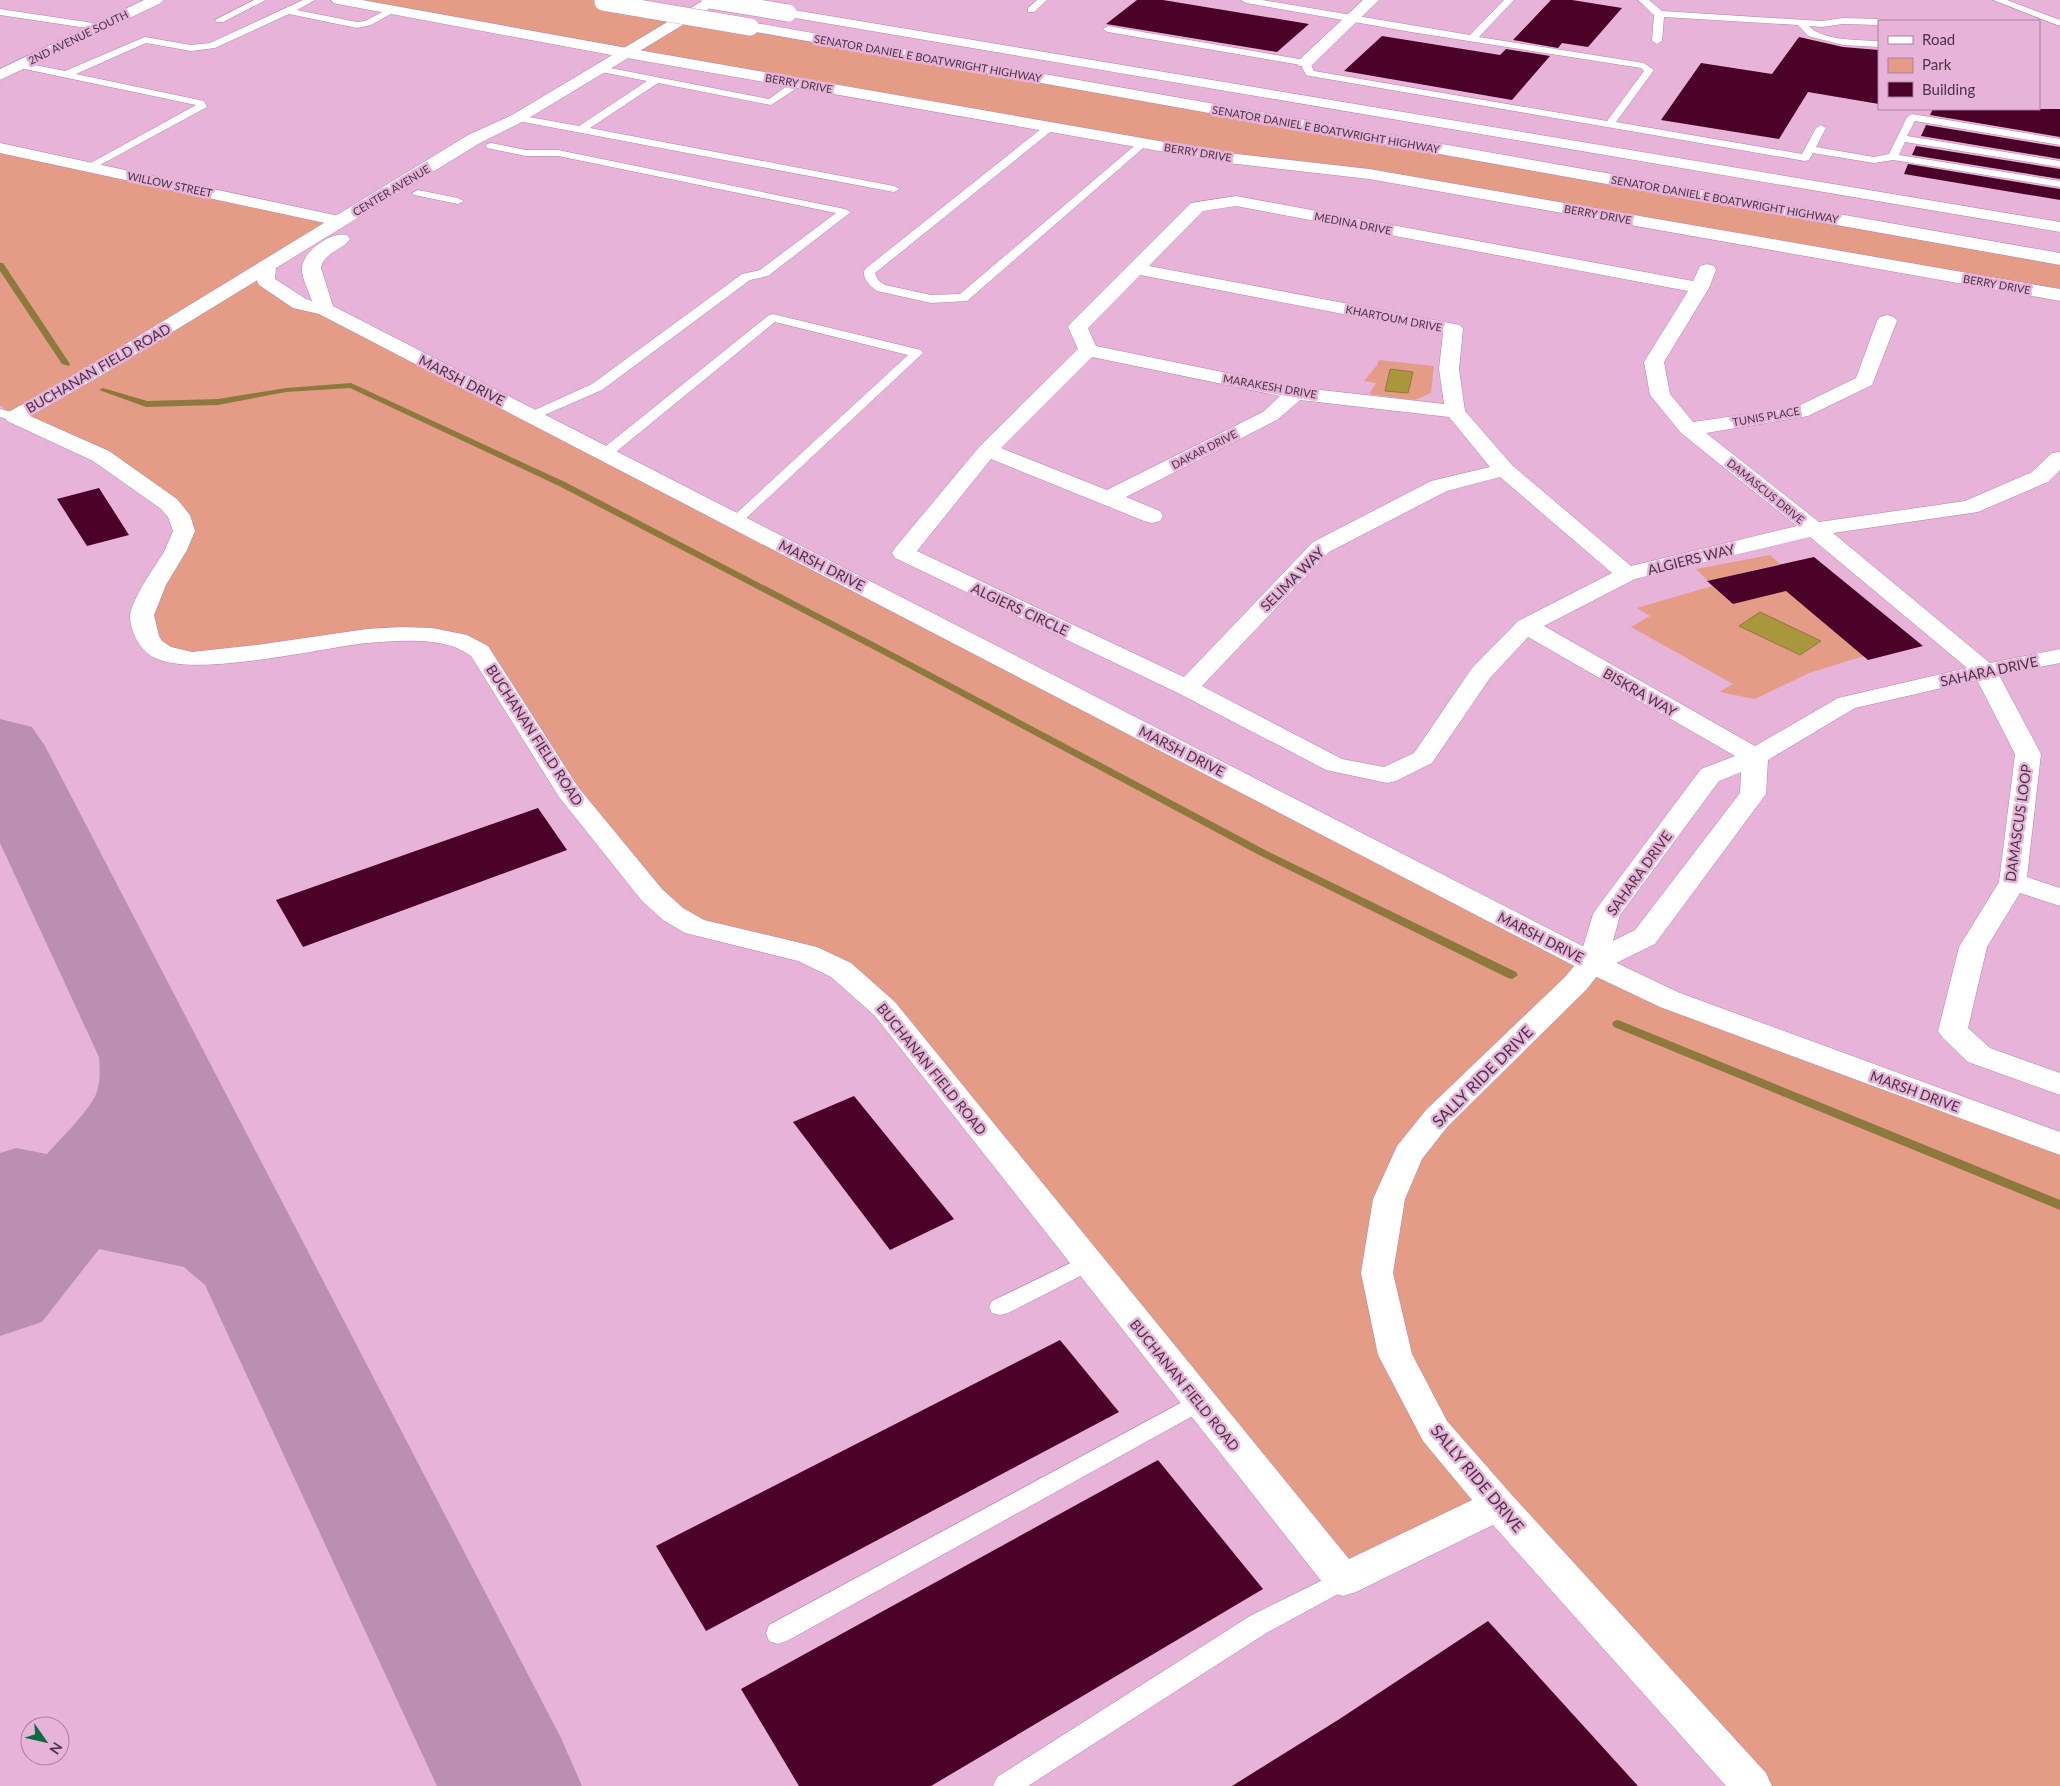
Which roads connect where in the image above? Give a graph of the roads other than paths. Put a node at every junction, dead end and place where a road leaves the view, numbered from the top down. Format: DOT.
graph roads {
  1 [pos="156,0"];
  2 [pos="261,0"];
  3 [pos="310,0"];
  4 [pos="338,0"];
  5 [pos="710,0"];
  6 [pos="714,0"];
  7 [pos="1042,0"];
  8 [pos="1246,0"];
  9 [pos="1372,0"];
  10 [pos="1509,0"];
  11 [pos="1643,0"];
  12 [pos="1998,0"];
  13 [pos="598,1"];
  14 [pos="393,10"];
  15 [pos="1030,10"];
  16 [pos="288,11"];
  17 [pos="0,12"];
  18 [pos="1659,14"];
  19 [pos="1352,18"];
  20 [pos="220,20"];
  21 [pos="1800,22"];
  22 [pos="1878,22"];
  23 [pos="2060,22"];
  24 [pos="100,27"];
  25 [pos="1108,29"];
  26 [pos="1472,39"];
  27 [pos="1657,41"];
  28 [pos="1878,44"];
  29 [pos="627,53"];
  30 [pos="1305,63"];
  31 [pos="20,65"];
  32 [pos="600,69"];
  33 [pos="67,74"];
  34 [pos="0,75"];
  35 [pos="656,80"];
  36 [pos="798,83"];
  37 [pos="518,118"];
  38 [pos="1609,125"];
  39 [pos="1050,127"];
  40 [pos="1821,128"];
  41 [pos="581,130"];
  42 [pos="1901,138"];
  43 [pos="2060,142"];
  44 [pos="1144,143"];
  45 [pos="491,146"];
  46 [pos="0,148"];
  47 [pos="1810,149"];
  48 [pos="1894,157"];
  49 [pos="2060,164"];
  50 [pos="90,167"];
  51 [pos="2060,184"];
  52 [pos="894,189"];
  53 [pos="418,193"];
  54 [pos="458,201"];
  55 [pos="403,203"];
  56 [pos="340,221"];
  57 [pos="372,221"];
  58 [pos="2060,227"];
  59 [pos="2060,259"];
  60 [pos="267,266"];
  61 [pos="1136,269"];
  62 [pos="1704,279"];
  63 [pos="2060,296"];
  64 [pos="325,309"];
  65 [pos="1887,321"];
  66 [pos="1088,350"];
  67 [pos="1295,393"];
  68 [pos="1455,412"];
  69 [pos="7,415"];
  70 [pos="533,416"];
  71 [pos="1688,429"];
  72 [pos="987,450"];
  73 [pos="606,453"];
  74 [pos="2060,458"];
  75 [pos="1504,470"];
  76 [pos="1108,498"];
  77 [pos="1152,516"];
  78 [pos="736,520"];
  79 [pos="1814,529"];
  80 [pos="1627,574"];
  81 [pos="1526,626"];
  82 [pos="2060,656"];
  83 [pos="1984,671"];
  84 [pos="1187,688"];
  85 [pos="1755,757"];
  86 [pos="1387,776"];
  87 [pos="2013,882"];
  88 [pos="2060,897"];
  89 [pos="1592,963"];
  90 [pos="2060,1084"];
  91 [pos="2060,1144"];
  92 [pos="1087,1263"];
  93 [pos="1000,1307"];
  94 [pos="1199,1402"];
  95 [pos="1498,1505"];
  96 [pos="1343,1580"];
  97 [pos="778,1633"];
  98 [pos="1006,1786"];
  99 [pos="1752,1786"];
  1 -- 24 [label="main road, 2ND AVENUE SOUTH"];
  2 -- 20 [label="lane"];
  3 -- 16 [label="lane"];
  4 -- 14 [label="main road, BERRY DRIVE"];
  5 -- 58 [label="main road, SENATOR DANIEL E BOATWRIGHT HIGHWAY, bridge"];
  6 -- 29 [label="main road, CENTER AVENUE"];
  7 -- 15 [label="lane"];
  8 -- 19 [label="lane"];
  9 -- 19 [label="main road"];
  10 -- 26 [label="lane"];
  11 -- 18 [label="lane"];
  12 -- 23 [label="lane"];
  13 -- 59 [label="main road, SENATOR DANIEL E BOATWRIGHT HIGHWAY, bridge"];
  14 -- 16 [label="lane"];
  14 -- 29 [label="main road, BERRY DRIVE"];
  16 -- 33 [label="lane"];
  17 -- 24 [label="lane"];
  18 -- 21 [label="lane"];
  18 -- 27 [label="lane"];
  19 -- 26 [label="lane"];
  19 -- 30 [label="main road"];
  21 -- 22 [label="lane"];
  21 -- 28 [label="lane"];
  24 -- 31 [label="main road, 2ND AVENUE SOUTH"];
  25 -- 30 [label="lane"];
  26 -- 38 [label="lane"];
  29 -- 32 [label="main road, CENTER AVENUE"];
  29 -- 36 [label="main road, BERRY DRIVE"];
  30 -- 38 [label="lane"];
  31 -- 33 [label="lane"];
  31 -- 34 [label="main road, 2ND AVENUE SOUTH"];
  32 -- 35 [label="lane"];
  32 -- 37 [label="main road, CENTER AVENUE"];
  33 -- 50 [label="lane"];
  35 -- 36 [label="lane"];
  35 -- 41 [label="lane"];
  36 -- 39 [label="main road, BERRY DRIVE"];
  37 -- 41 [label="lane"];
  37 -- 45 [label="main road, CENTER AVENUE"];
  37 -- 56 [label="main road, CENTER AVENUE"];
  38 -- 47 [label="lane"];
  39 -- 44 [label="main road, BERRY DRIVE"];
  39 -- 44 [label="lane"];
  40 -- 47 [label="lane"];
  41 -- 52 [label="lane"];
  42 -- 43 [label="lane"];
  42 -- 48 [label="lane"];
  42 -- 49 [label="lane"];
  44 -- 63 [label="main road, BERRY DRIVE"];
  45 -- 53 [label="main road, CENTER AVENUE"];
  45 -- 70 [label="lane"];
  46 -- 50 [label="main road, WILLOW STREET"];
  47 -- 48 [label="lane"];
  48 -- 51 [label="lane"];
  50 -- 56 [label="main road, WILLOW STREET"];
  53 -- 54 [label="lane"];
  53 -- 55 [label="main road, CENTER AVENUE"];
  56 -- 60 [label="main road, CENTER AVENUE"];
  57 -- 64 [label="main road, CENTER AVENUE"];
  60 -- 64 [label="main road, MARSH DRIVE"];
  60 -- 69 [label="main road, BUCHANAN FIELD ROAD"];
  61 -- 62 [label="main road, MEDINA DRIVE"];
  61 -- 66 [label="main road, MEDINA DRIVE"];
  61 -- 68 [label="main road, KHARTOUM DRIVE"];
  62 -- 71 [label="main road, DAMASCUS DRIVE"];
  64 -- 70 [label="main road, MARSH DRIVE"];
  65 -- 71 [label="main road, TUNIS PLACE"];
  66 -- 67 [label="main road, MARAKESH DRIVE"];
  66 -- 72 [label="main road, ALGIERS CIRCLE"];
  67 -- 68 [label="main road, MARAKESH DRIVE"];
  67 -- 76 [label="main road, DAKAR DRIVE"];
  68 -- 75 [label="main road"];
  69 -- 92 [label="main road, BUCHANAN FIELD ROAD"];
  70 -- 73 [label="main road, MARSH DRIVE"];
  71 -- 79 [label="main road, DAMASCUS DRIVE"];
  72 -- 76 [label="main road"];
  72 -- 84 [label="main road, ALGIERS CIRCLE"];
  73 -- 78 [label="main road, MARSH DRIVE"];
  73 -- 78 [label="lane"];
  74 -- 79 [label="main road, ALGIERS WAY"];
  75 -- 80 [label="main road"];
  75 -- 84 [label="main road, SELIMA WAY"];
  76 -- 77 [label="main road"];
  78 -- 89 [label="main road, MARSH DRIVE"];
  79 -- 80 [label="main road, ALGIERS WAY"];
  79 -- 83 [label="main road, DAMASCUS DRIVE"];
  80 -- 81 [label="main road, ALGIERS WAY"];
  81 -- 85 [label="main road, BISKRA WAY"];
  81 -- 86 [label="main road, ALGIERS WAY"];
  82 -- 83 [label="main road, SAHARA DRIVE"];
  83 -- 85 [label="main road, SAHARA DRIVE"];
  83 -- 87 [label="main road, DAMASCUS LOOP"];
  84 -- 86 [label="main road, ALGIERS CIRCLE"];
  85 -- 89 [label="main road, SAHARA DRIVE"];
  85 -- 89 [label="main road"];
  87 -- 88 [label="main road"];
  87 -- 90 [label="main road, DAMASCUS LOOP"];
  89 -- 91 [label="main road, MARSH DRIVE"];
  89 -- 95 [label="main road, SALLY RIDE DRIVE"];
  92 -- 93 [label="lane"];
  92 -- 94 [label="main road, BUCHANAN FIELD ROAD"];
  94 -- 96 [label="main road, BUCHANAN FIELD ROAD"];
  94 -- 97 [label="lane"];
  95 -- 96 [label="main road"];
  95 -- 99 [label="main road, SALLY RIDE DRIVE"];
  96 -- 98 [label="lane"];
}
